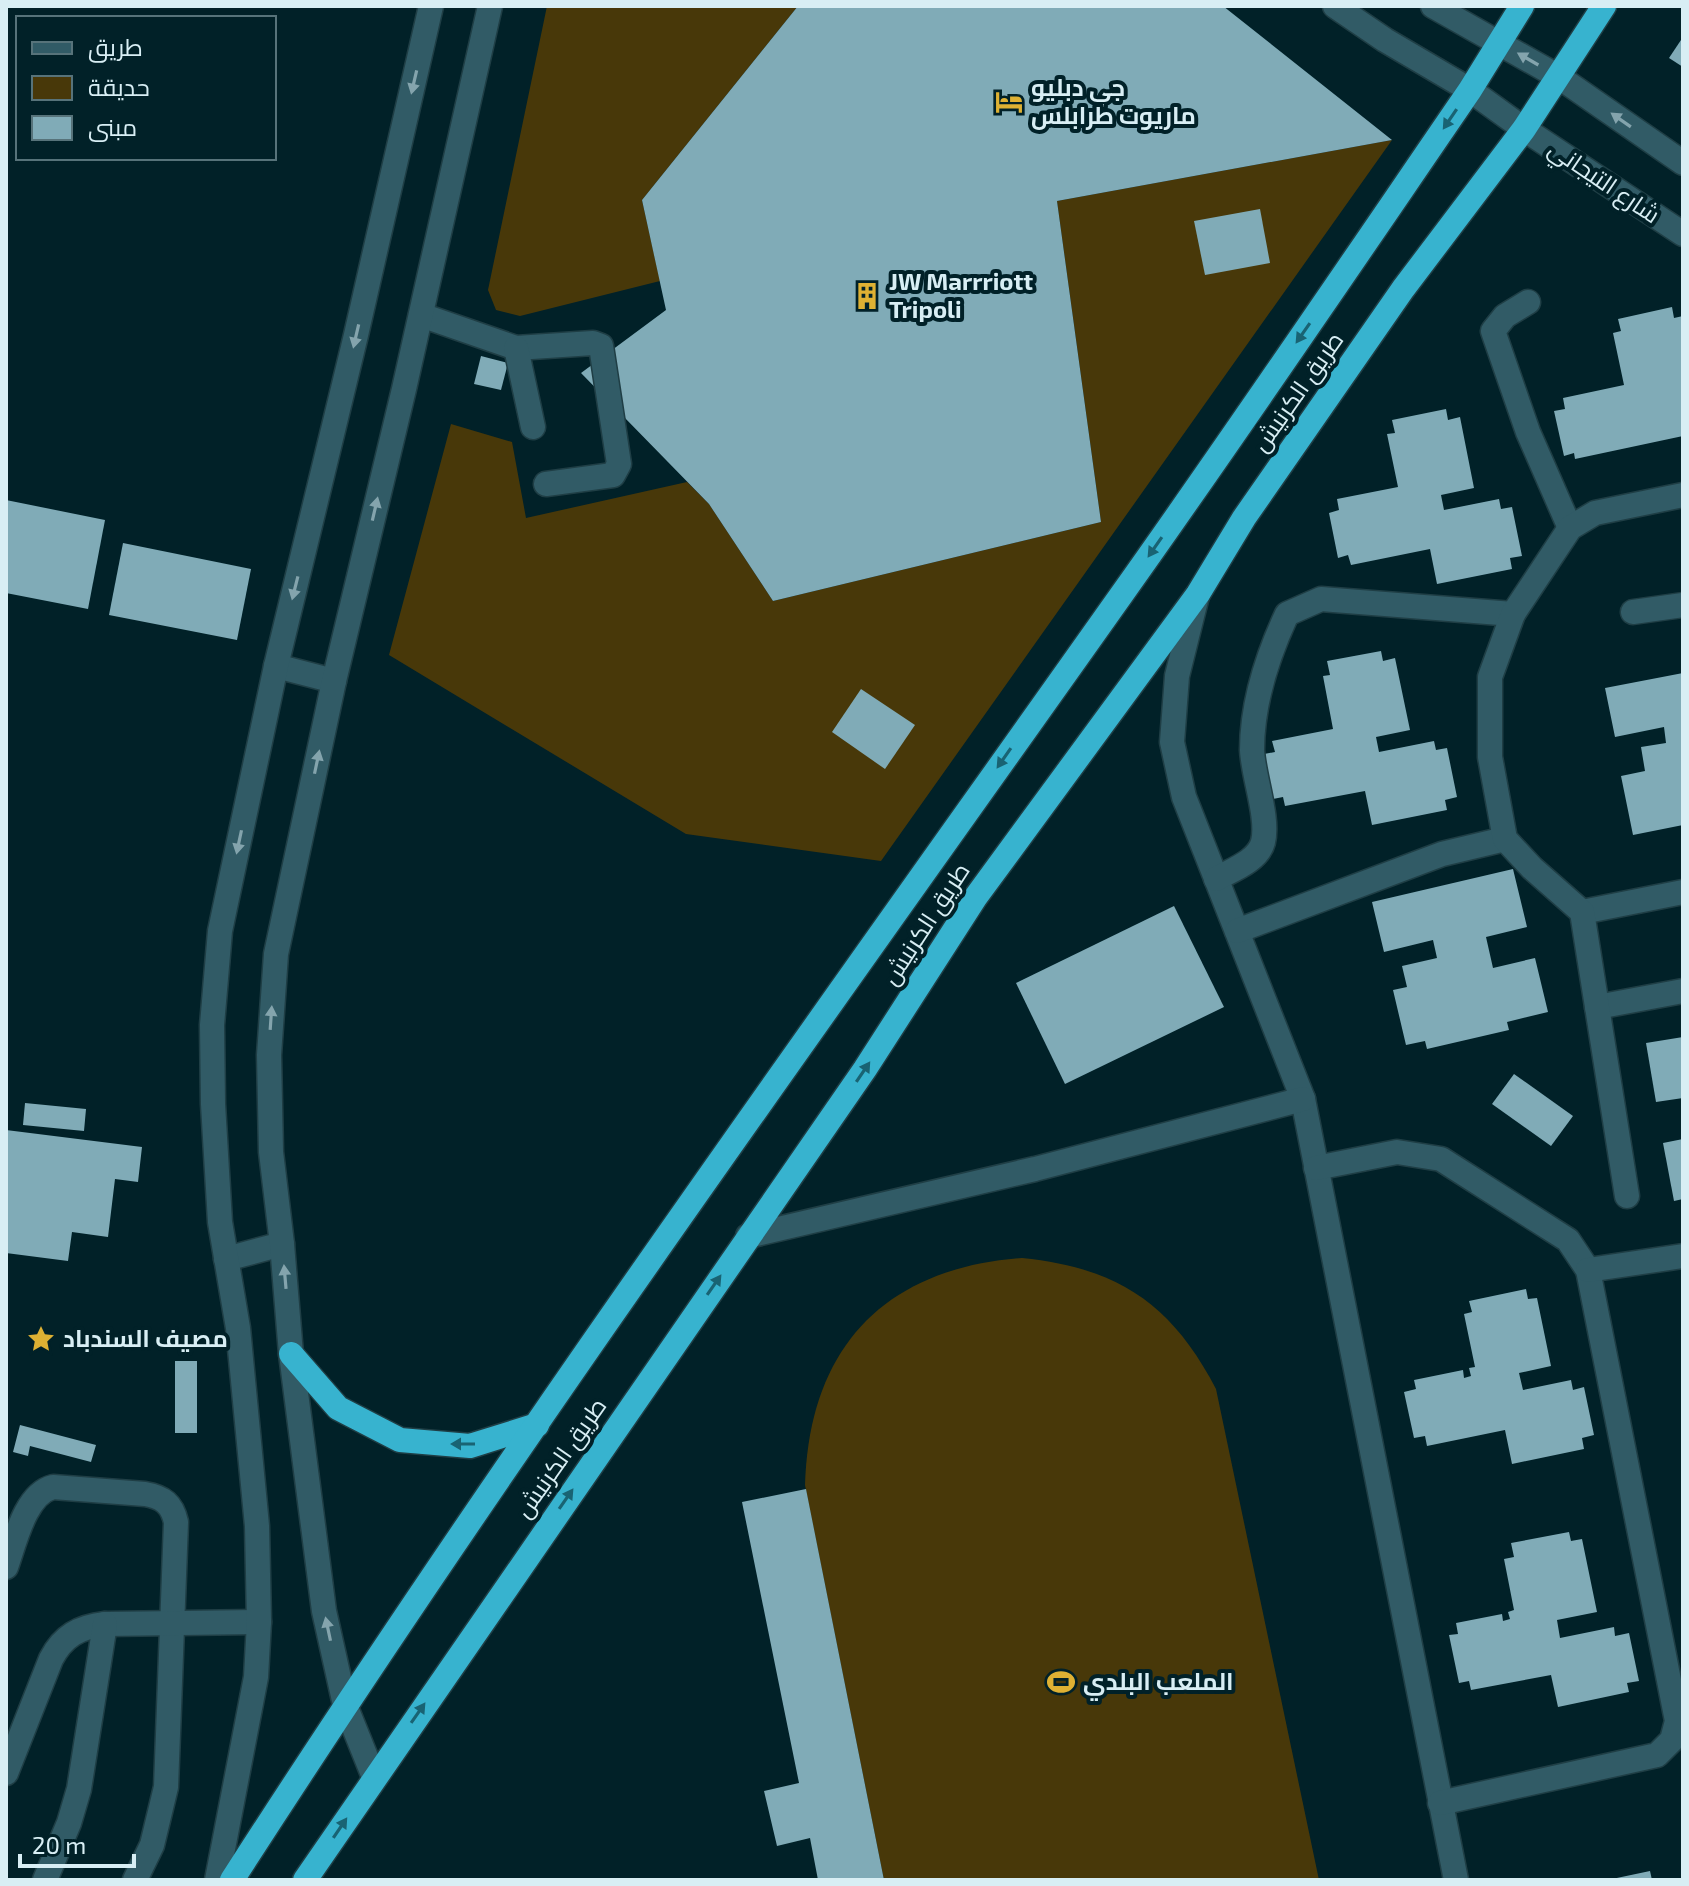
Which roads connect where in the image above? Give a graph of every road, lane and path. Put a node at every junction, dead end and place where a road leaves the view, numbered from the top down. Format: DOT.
graph roads {
  1 [pos="431,6"];
  2 [pos="490,6"];
  3 [pos="1335,6"];
  4 [pos="1433,6"];
  5 [pos="1522,6"];
  6 [pos="1604,6"];
  7 [pos="1498,42"];
  8 [pos="1559,77"];
  9 [pos="1470,90"];
  10 [pos="1524,129"];
  11 [pos="1683,163"];
  12 [pos="1683,234"];
  13 [pos="1528,302"];
  14 [pos="421,315"];
  15 [pos="516,348"];
  16 [pos="533,427"];
  17 [pos="546,484"];
  18 [pos="1683,495"];
  19 [pos="1570,528"];
  20 [pos="1198,594"];
  21 [pos="1683,605"];
  22 [pos="1633,612"];
  23 [pos="1513,614"];
  24 [pos="276,666"];
  25 [pos="334,681"];
  26 [pos="1505,839"];
  27 [pos="1216,879"];
  28 [pos="1683,892"];
  29 [pos="1582,912"];
  30 [pos="1237,931"];
  31 [pos="1683,991"];
  32 [pos="1597,1007"];
  33 [pos="1303,1099"];
  34 [pos="1316,1168"];
  35 [pos="1627,1196"];
  36 [pos="748,1236"];
  37 [pos="282,1244"];
  38 [pos="1683,1256"];
  39 [pos="226,1259"];
  40 [pos="1588,1270"];
  41 [pos="291,1354"];
  42 [pos="537,1425"];
  43 [pos="6,1567"];
  44 [pos="259,1622"];
  45 [pos="172,1623"];
  46 [pos="105,1624"];
  47 [pos="345,1705"];
  48 [pos="8,1762"];
  49 [pos="374,1777"];
  50 [pos="1440,1803"];
  51 [pos="45,1880"];
  52 [pos="135,1880"];
  53 [pos="217,1880"];
  54 [pos="232,1880"];
  55 [pos="305,1880"];
  56 [pos="1456,1880"];
  1 -- 24 [label="street, one-way"];
  2 -- 14 [label="street"];
  3 -- 9 [label="street"];
  4 -- 7 [label="street"];
  5 -- 7 [label="highway, طريق الكرنيش"];
  6 -- 8 [label="highway, طريق الكرنيش"];
  8 -- 7 [label="street, one-way"];
  7 -- 9 [label="highway, طريق الكرنيش"];
  8 -- 10 [label="highway, طريق الكرنيش"];
  11 -- 8 [label="street, one-way"];
  9 -- 10 [label="street, شارع التيجاني"];
  9 -- 42 [label="highway, طريق الكرنيش, one-way"];
  10 -- 12 [label="street, شارع التيجاني"];
  10 -- 20 [label="highway, طريق الكرنيش"];
  13 -- 19 [label="street"];
  14 -- 15 [label="street"];
  25 -- 14 [label="street, one-way"];
  15 -- 16 [label="street"];
  15 -- 17 [label="street"];
  18 -- 19 [label="street"];
  19 -- 23 [label="street"];
  20 -- 27 [label="street"];
  36 -- 20 [label="highway, طريق الكرنيش, one-way"];
  21 -- 22 [label="street"];
  23 -- 26 [label="street"];
  23 -- 27 [label="street"];
  24 -- 25 [label="street"];
  24 -- 39 [label="street, one-way"];
  37 -- 25 [label="street, one-way"];
  26 -- 29 [label="street"];
  26 -- 30 [label="street"];
  27 -- 30 [label="street"];
  28 -- 29 [label="street"];
  29 -- 32 [label="street"];
  30 -- 33 [label="street"];
  31 -- 32 [label="street"];
  32 -- 35 [label="street"];
  33 -- 34 [label="street"];
  33 -- 36 [label="street"];
  34 -- 40 [label="street"];
  34 -- 50 [label="street"];
  49 -- 36 [label="highway, طريق الكرنيش, one-way"];
  37 -- 39 [label="street"];
  41 -- 37 [label="street, one-way"];
  38 -- 40 [label="street"];
  39 -- 44 [label="street"];
  40 -- 50 [label="street"];
  42 -- 41 [label="highway, one-way"];
  47 -- 41 [label="street, one-way"];
  42 -- 47 [label="highway, طريق الكرنيش"];
  43 -- 45 [label="street"];
  44 -- 45 [label="street"];
  44 -- 53 [label="street"];
  45 -- 46 [label="street"];
  45 -- 52 [label="street"];
  46 -- 48 [label="street"];
  46 -- 51 [label="street"];
  47 -- 49 [label="street"];
  47 -- 54 [label="highway, طريق الكرنيش"];
  55 -- 49 [label="highway, طريق الكرنيش, one-way"];
  50 -- 56 [label="street"];
}
